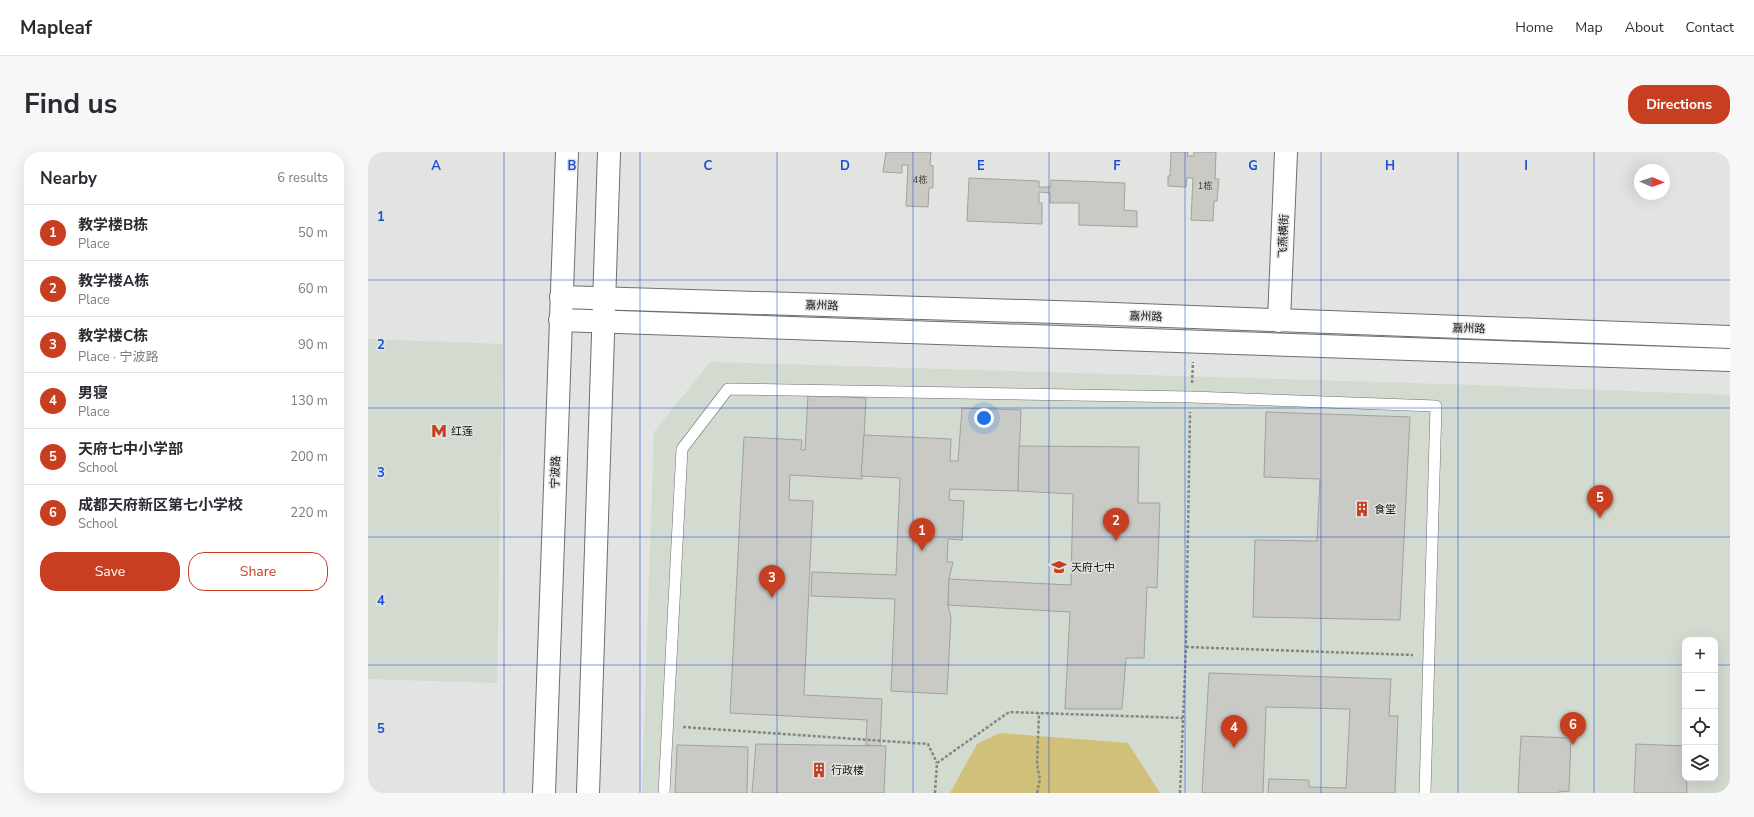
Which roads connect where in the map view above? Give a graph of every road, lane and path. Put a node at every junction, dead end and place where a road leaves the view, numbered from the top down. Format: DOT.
graph roads {
  1 [pos="567,152"];
  2 [pos="609,152"];
  3 [pos="1286,152"];
  4 [pos="561,297"];
  5 [pos="604,299"];
  6 [pos="560,320"];
  7 [pos="603,320"];
  8 [pos="1279,321"];
  9 [pos="1730,337"];
  10 [pos="1194,341"];
  11 [pos="1730,360"];
  12 [pos="1190,397"];
  13 [pos="1186,647"];
  14 [pos="1429,656"];
  15 [pos="1039,713"];
  16 [pos="1183,718"];
  17 [pos="668,726"];
  18 [pos="937,764"];
  19 [pos="544,793"];
  20 [pos="588,793"];
  21 [pos="664,793"];
  22 [pos="935,793"];
  23 [pos="1037,793"];
  24 [pos="1180,793"];
  25 [pos="1425,793"];
  1 -- 4 [label="street, 宁波路"];
  2 -- 5 [label="street"];
  3 -- 8 [label="street, 飞燕横街"];
  4 -- 5 [label="street, 嘉州路"];
  4 -- 6 [label="street, 宁波路"];
  5 -- 7 [label="street"];
  5 -- 8 [label="street, 嘉州路"];
  6 -- 7 [label="street"];
  6 -- 19 [label="street, 宁波路"];
  7 -- 10 [label="street"];
  7 -- 20 [label="street"];
  8 -- 9 [label="street, 嘉州路"];
  10 -- 11 [label="street"];
  10 -- 12 [label="path"];
  12 -- 13 [label="path"];
  12 -- 14 [label="lane"];
  12 -- 17 [label="lane"];
  13 -- 14 [label="path"];
  13 -- 16 [label="path"];
  14 -- 25 [label="lane"];
  15 -- 16 [label="path"];
  15 -- 18 [label="path"];
  15 -- 23 [label="path"];
  16 -- 24 [label="path"];
  17 -- 18 [label="path"];
  17 -- 21 [label="lane"];
  18 -- 22 [label="path"];
}
